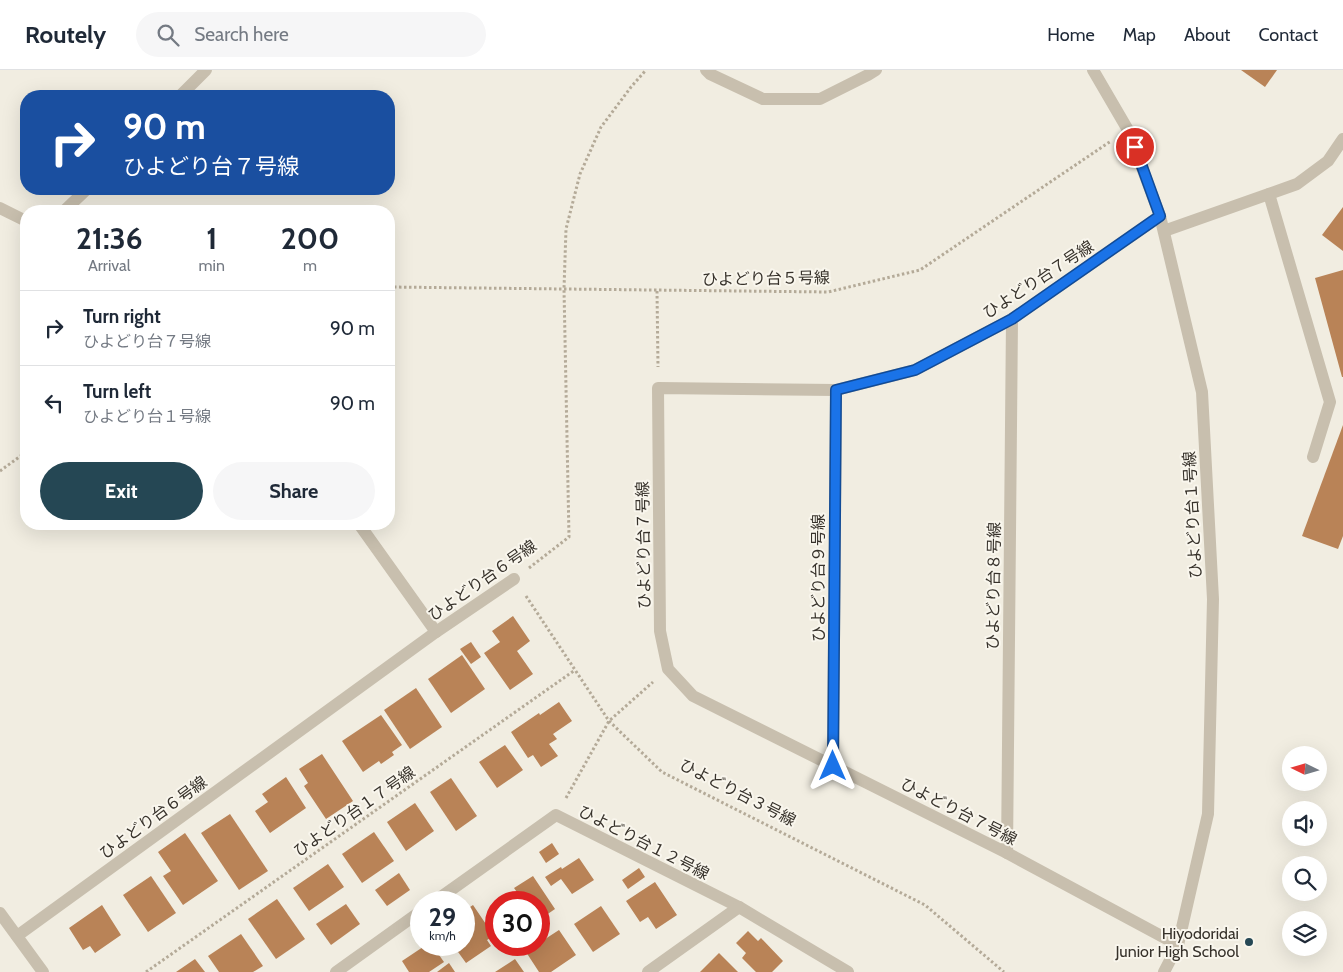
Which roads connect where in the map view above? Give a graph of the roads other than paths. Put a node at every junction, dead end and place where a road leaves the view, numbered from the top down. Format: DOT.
graph roads {
  1 [pos="206,70"];
  2 [pos="706,70"];
  3 [pos="876,70"];
  4 [pos="1092,70"];
  5 [pos="186,90"];
  6 [pos="1343,139"];
  7 [pos="1269,194"];
  8 [pos="81,195"];
  9 [pos="70,205"];
  10 [pos="0,208"];
  11 [pos="1160,216"];
  12 [pos="20,218"];
  13 [pos="1164,231"];
  14 [pos="1012,319"];
  15 [pos="836,390"];
  16 [pos="1314,457"];
  17 [pos="363,530"];
  18 [pos="514,579"];
  19 [pos="436,632"];
  20 [pos="833,766"];
  21 [pos="1007,853"];
  22 [pos="449,891"];
  23 [pos="739,907"];
  24 [pos="0,913"];
  25 [pos="410,919"];
  26 [pos="17,936"];
  27 [pos="1178,945"];
  28 [pos="43,972"];
  29 [pos="336,972"];
  30 [pos="648,972"];
  31 [pos="848,972"];
  32 [pos="1164,972"];
  1 -- 5 [label="street"];
  2 -- 3 [label="street"];
  4 -- 11 [label="street, ひよどり台１号線"];
  6 -- 7 [label="street"];
  7 -- 13 [label="street"];
  7 -- 16 [label="street"];
  8 -- 9 [label="street"];
  10 -- 12 [label="street"];
  11 -- 13 [label="street, ひよどり台１号線"];
  11 -- 14 [label="street, ひよどり台７号線"];
  13 -- 27 [label="street, ひよどり台１号線"];
  14 -- 15 [label="street, ひよどり台７号線"];
  14 -- 21 [label="street, ひよどり台８号線"];
  15 -- 20 [label="street, ひよどり台９号線"];
  15 -- 20 [label="street, ひよどり台７号線"];
  17 -- 19 [label="street"];
  18 -- 19 [label="street, ひよどり台６号線"];
  19 -- 26 [label="street, ひよどり台６号線"];
  20 -- 21 [label="street, ひよどり台７号線"];
  21 -- 27 [label="street, ひよどり台７号線"];
  22 -- 23 [label="street, ひよどり台１２号線"];
  23 -- 30 [label="street"];
  23 -- 31 [label="street, ひよどり台１２号線"];
  24 -- 26 [label="street"];
  25 -- 29 [label="street"];
  26 -- 28 [label="street"];
  27 -- 32 [label="street, ひよどり台１号線"];
}
